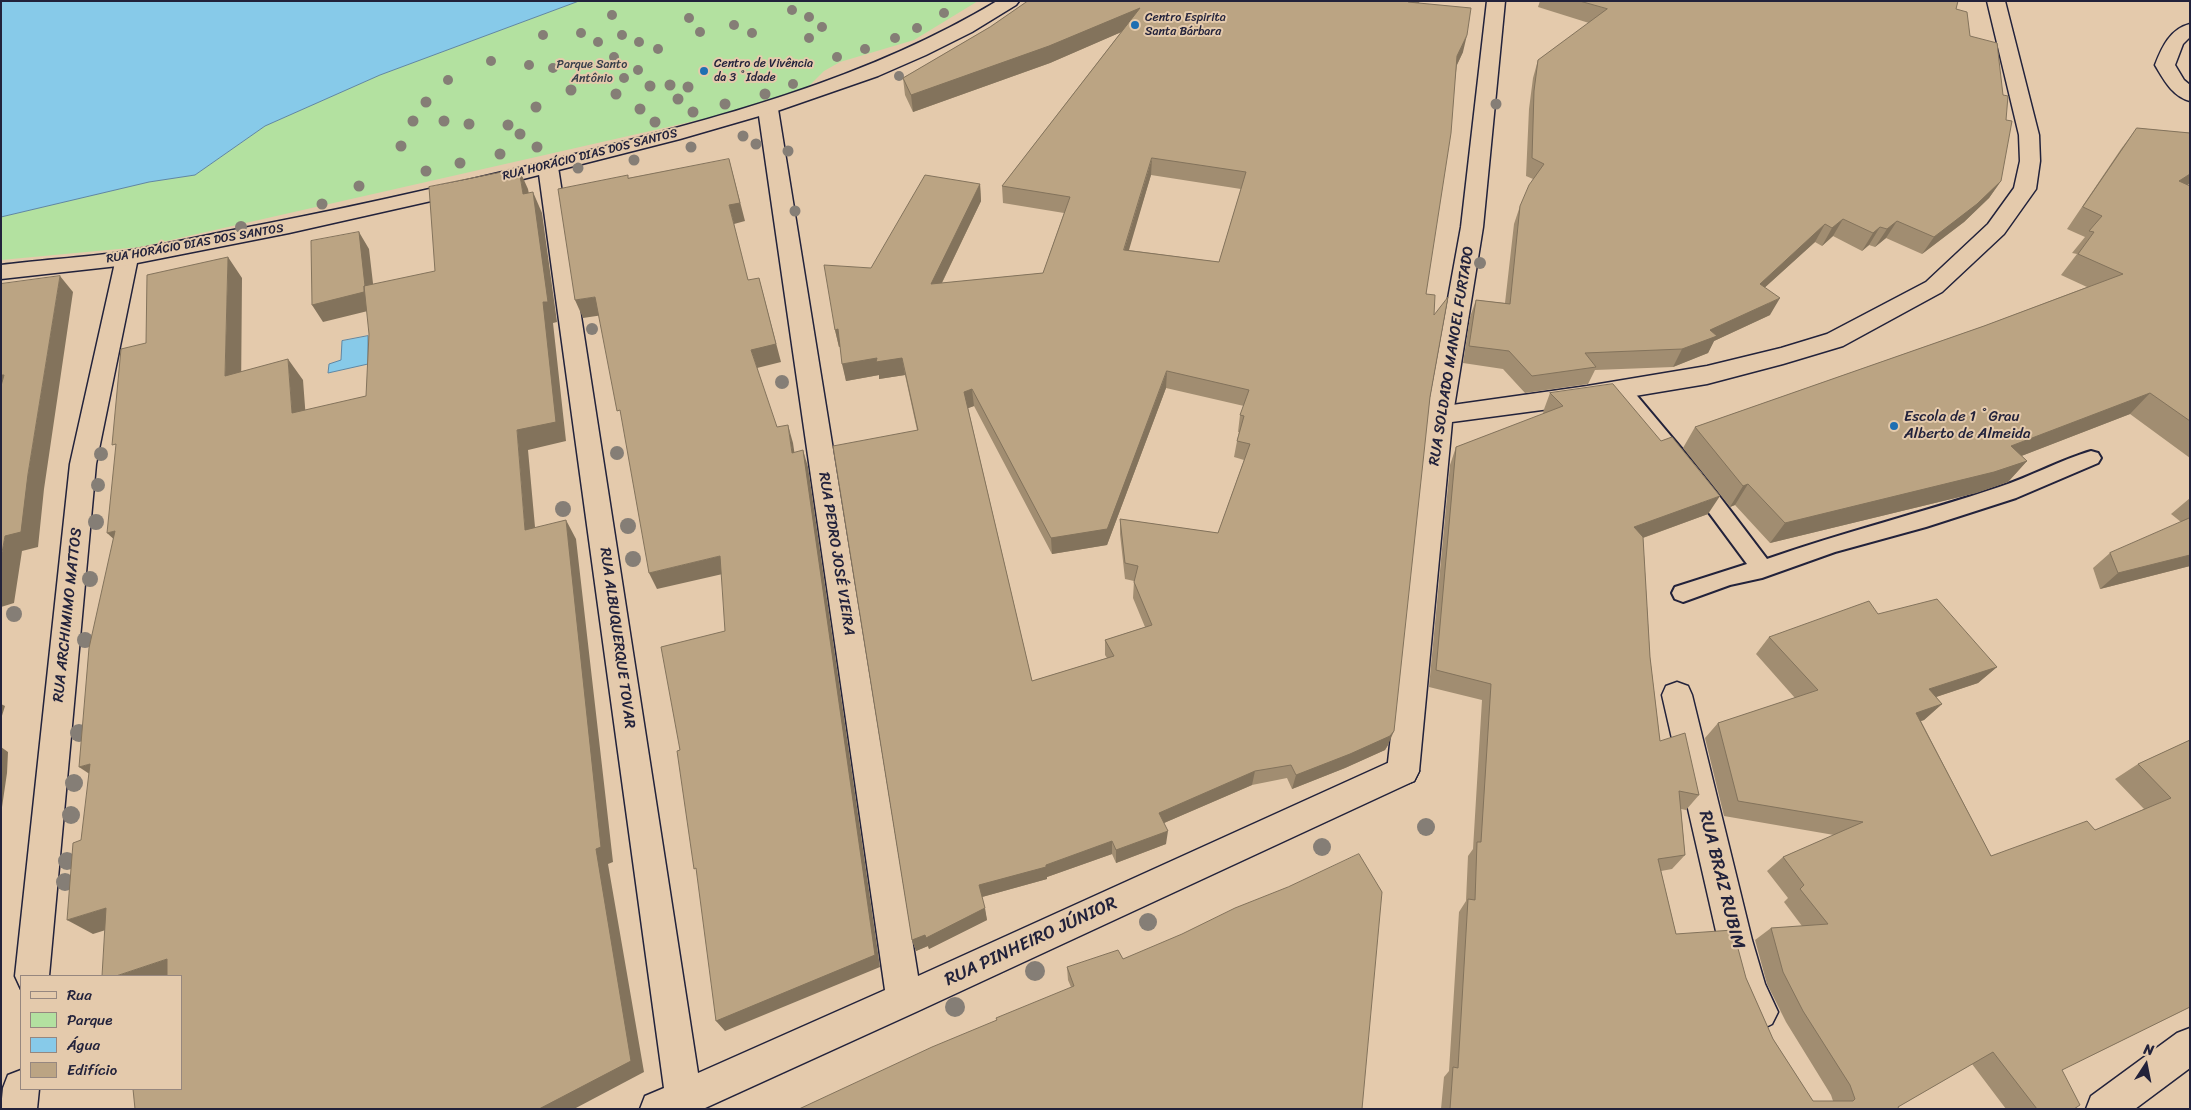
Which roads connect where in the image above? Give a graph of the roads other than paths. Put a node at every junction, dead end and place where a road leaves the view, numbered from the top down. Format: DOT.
graph roads {
  1 [pos="1010,1"];
  2 [pos="1496,1"];
  3 [pos="1996,1"];
  4 [pos="2190,29"];
  5 [pos="2190,96"];
  6 [pos="768,109"];
  7 [pos="548,167"];
  8 [pos="127,258"];
  9 [pos="1,272"];
  10 [pos="1621,390"];
  11 [pos="1440,414"];
  12 [pos="2091,458"];
  13 [pos="1762,569"];
  14 [pos="1683,593"];
  15 [pos="1677,694"];
  16 [pos="1404,771"];
  17 [pos="32,975"];
  18 [pos="904,1000"];
  19 [pos="1771,1036"];
  20 [pos="2190,1046"];
  21 [pos="21,1090"];
  22 [pos="675,1105"];
  23 [pos="19,1109"];
  24 [pos="2104,1109"];
  1 -- 6 [label="street, RUA HORÁCIO DIAS DOS SANTOS"];
  2 -- 11 [label="street, RUA SOLDADO MANOEL FURTADO"];
  3 -- 10 [label="street"];
  4 -- 5 [label="street"];
  6 -- 7 [label="street, RUA HORÁCIO DIAS DOS SANTOS"];
  6 -- 18 [label="street, RUA PEDRO JOSÉ VIEIRA"];
  7 -- 8 [label="street, RUA HORÁCIO DIAS DOS SANTOS"];
  7 -- 22 [label="street, RUA ALBUQUERQUE TOVAR"];
  8 -- 9 [label="street, RUA HORÁCIO DIAS DOS SANTOS"];
  8 -- 17 [label="street, RUA ARCHIMIMO MATTOS"];
  10 -- 11 [label="street"];
  10 -- 13 [label="lane"];
  11 -- 16 [label="street, RUA SOLDADO MANOEL FURTADO"];
  12 -- 13 [label="lane"];
  13 -- 14 [label="lane"];
  15 -- 19 [label="street, RUA BRAZ RUBIM"];
  16 -- 18 [label="street, RUA PINHEIRO JÚNIOR"];
  18 -- 22 [label="street, RUA PINHEIRO JÚNIOR"];
  20 -- 24 [label="street"];
  21 -- 23 [label="street"];
}
